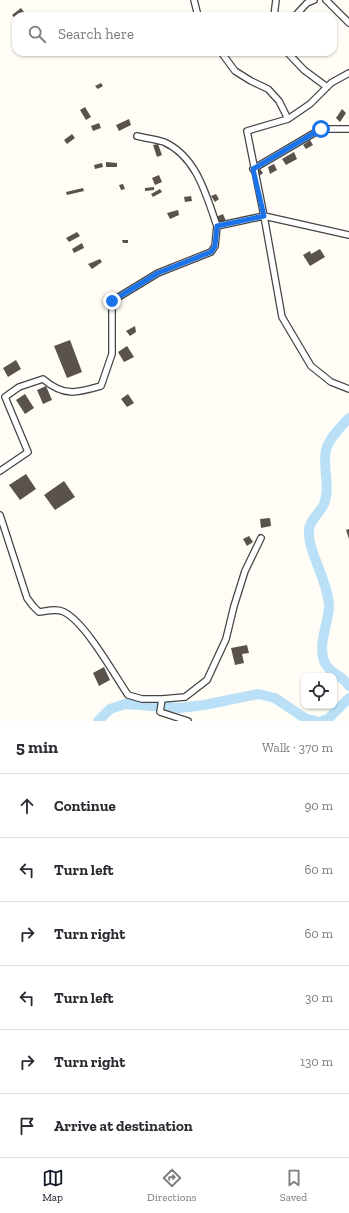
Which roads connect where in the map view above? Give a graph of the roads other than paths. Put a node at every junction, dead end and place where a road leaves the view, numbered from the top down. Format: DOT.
graph roads {
  1 [pos="194,0"];
  2 [pos="276,0"];
  3 [pos="314,0"];
  4 [pos="326,0"];
  5 [pos="197,12"];
  6 [pos="274,12"];
  7 [pos="299,12"];
  8 [pos="349,22"];
  9 [pos="224,56"];
  10 [pos="291,56"];
  11 [pos="349,73"];
  12 [pos="327,86"];
  13 [pos="288,119"];
  14 [pos="349,129"];
  15 [pos="137,136"];
  16 [pos="253,169"];
  17 [pos="264,216"];
  18 [pos="217,226"];
  19 [pos="349,235"];
  20 [pos="349,389"];
  21 [pos="0,471"];
  22 [pos="0,515"];
  23 [pos="261,538"];
  24 [pos="162,699"];
  25 [pos="188,721"];
  1 -- 5 [label="street"];
  2 -- 6 [label="street"];
  3 -- 7 [label="street"];
  4 -- 8 [label="street"];
  9 -- 13 [label="street"];
  10 -- 12 [label="street"];
  11 -- 12 [label="street"];
  12 -- 13 [label="street"];
  13 -- 16 [label="street"];
  14 -- 16 [label="street"];
  15 -- 18 [label="street"];
  16 -- 17 [label="street"];
  17 -- 18 [label="street"];
  17 -- 19 [label="street"];
  17 -- 20 [label="street"];
  18 -- 21 [label="street"];
  22 -- 24 [label="street"];
  23 -- 24 [label="street"];
  24 -- 25 [label="street"];
}
